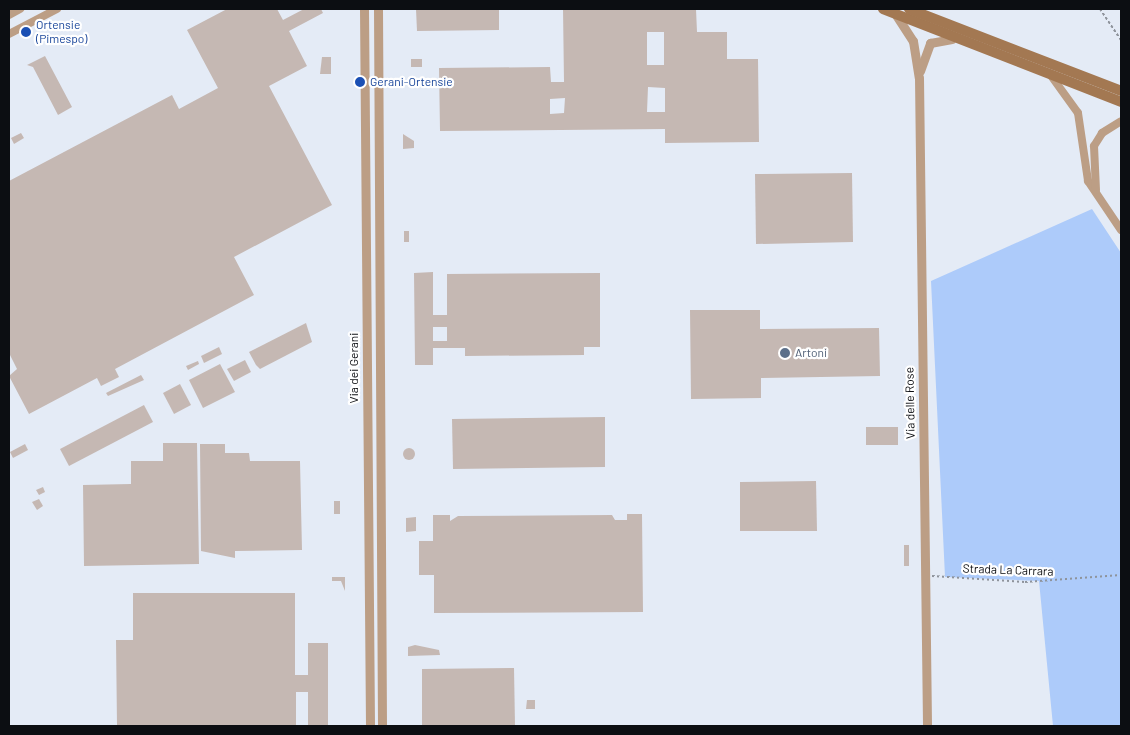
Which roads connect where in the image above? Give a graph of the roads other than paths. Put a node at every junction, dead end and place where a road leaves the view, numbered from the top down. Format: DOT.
graph roads {
  1 [pos="20,9"];
  2 [pos="57,9"];
  3 [pos="364,9"];
  4 [pos="378,9"];
  5 [pos="883,9"];
  6 [pos="909,9"];
  7 [pos="929,9"];
  8 [pos="9,14"];
  9 [pos="896,15"];
  10 [pos="941,23"];
  11 [pos="9,34"];
  12 [pos="952,39"];
  13 [pos="1052,77"];
  14 [pos="919,78"];
  15 [pos="1121,91"];
  16 [pos="1121,102"];
  17 [pos="1121,121"];
  18 [pos="1098,197"];
  19 [pos="1121,230"];
  20 [pos="370,726"];
  21 [pos="382,726"];
  22 [pos="927,726"];
  1 -- 8 [label="street"];
  2 -- 11 [label="street"];
  3 -- 20 [label="street, Via dei Gerani"];
  4 -- 21 [label="street, Via dei Gerani"];
  5 -- 9 [label="main road"];
  6 -- 10 [label="main road"];
  7 -- 10 [label="street"];
  9 -- 12 [label="main road"];
  9 -- 14 [label="street"];
  10 -- 15 [label="main road"];
  12 -- 13 [label="main road"];
  12 -- 14 [label="street"];
  13 -- 16 [label="main road"];
  13 -- 18 [label="street"];
  14 -- 22 [label="street, Via delle Rose"];
  17 -- 18 [label="street"];
  18 -- 19 [label="street"];
}
